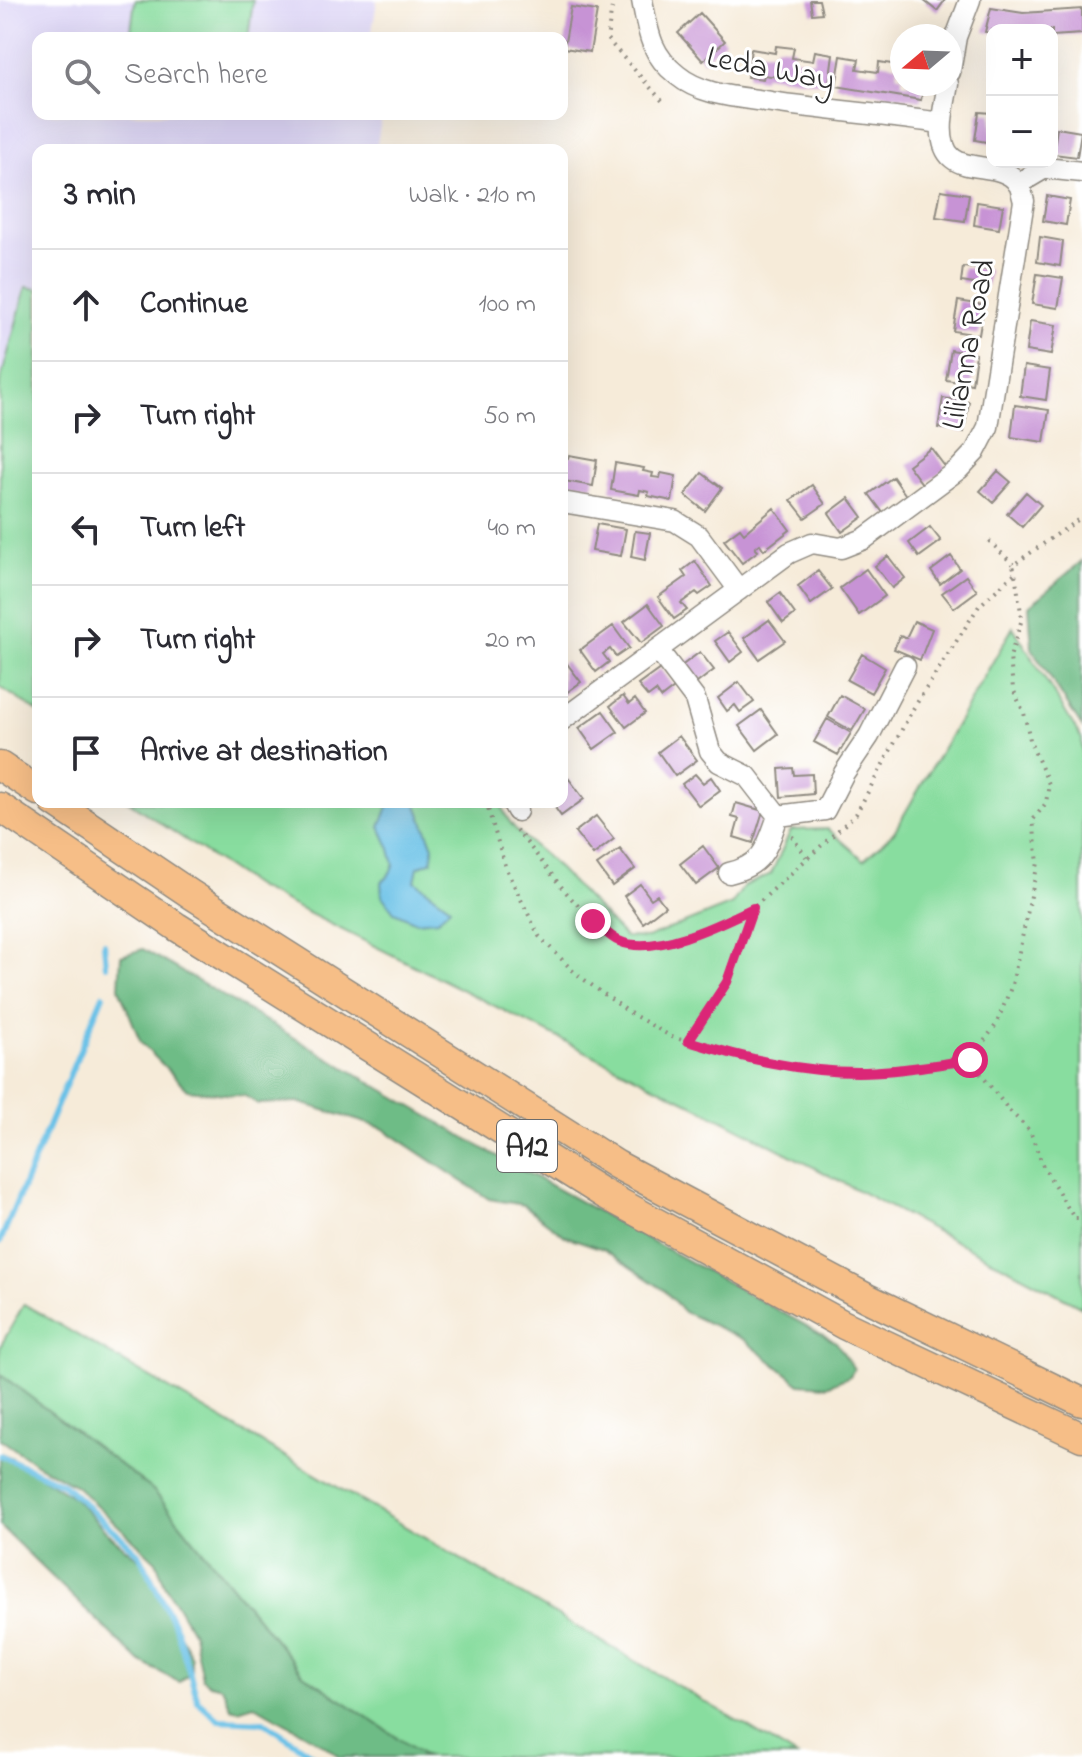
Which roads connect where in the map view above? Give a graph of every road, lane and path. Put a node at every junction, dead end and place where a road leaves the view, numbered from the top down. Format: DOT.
graph roads {
  1 [pos="613,0"];
  2 [pos="642,0"];
  3 [pos="970,0"];
  4 [pos="961,24"];
  5 [pos="946,96"];
  6 [pos="665,104"];
  7 [pos="941,123"];
  8 [pos="1082,172"];
  9 [pos="1018,184"];
  10 [pos="568,503"];
  11 [pos="1082,517"];
  12 [pos="989,541"];
  13 [pos="1013,565"];
  14 [pos="1015,573"];
  15 [pos="739,590"];
  16 [pos="658,650"];
  17 [pos="905,666"];
  18 [pos="568,716"];
  19 [pos="0,766"];
  20 [pos="32,787"];
  21 [pos="0,807"];
  22 [pos="63,808"];
  23 [pos="488,808"];
  24 [pos="515,814"];
  25 [pos="778,816"];
  26 [pos="729,873"];
  27 [pos="753,908"];
  28 [pos="688,1041"];
  29 [pos="970,1060"];
  30 [pos="1082,1218"];
  31 [pos="1082,1402"];
  32 [pos="1082,1437"];
  1 -- 6 [label="path"];
  2 -- 7 [label="street, Leda Way"];
  3 -- 4 [label="street"];
  5 -- 7 [label="street"];
  7 -- 9 [label="street"];
  8 -- 9 [label="street"];
  9 -- 15 [label="street, Lilianna Road"];
  10 -- 15 [label="street"];
  11 -- 13 [label="path"];
  12 -- 13 [label="path"];
  13 -- 14 [label="path"];
  14 -- 27 [label="path"];
  14 -- 29 [label="path"];
  15 -- 16 [label="street, Lilianna Road"];
  16 -- 18 [label="street, Lilianna Road"];
  16 -- 25 [label="street"];
  17 -- 25 [label="street"];
  19 -- 20 [label="highway"];
  21 -- 32 [label="highway, A12"];
  22 -- 31 [label="highway, A12"];
  23 -- 28 [label="path"];
  24 -- 27 [label="path"];
  25 -- 26 [label="street"];
  27 -- 28 [label="path"];
  28 -- 29 [label="path"];
  29 -- 30 [label="path"];
}
